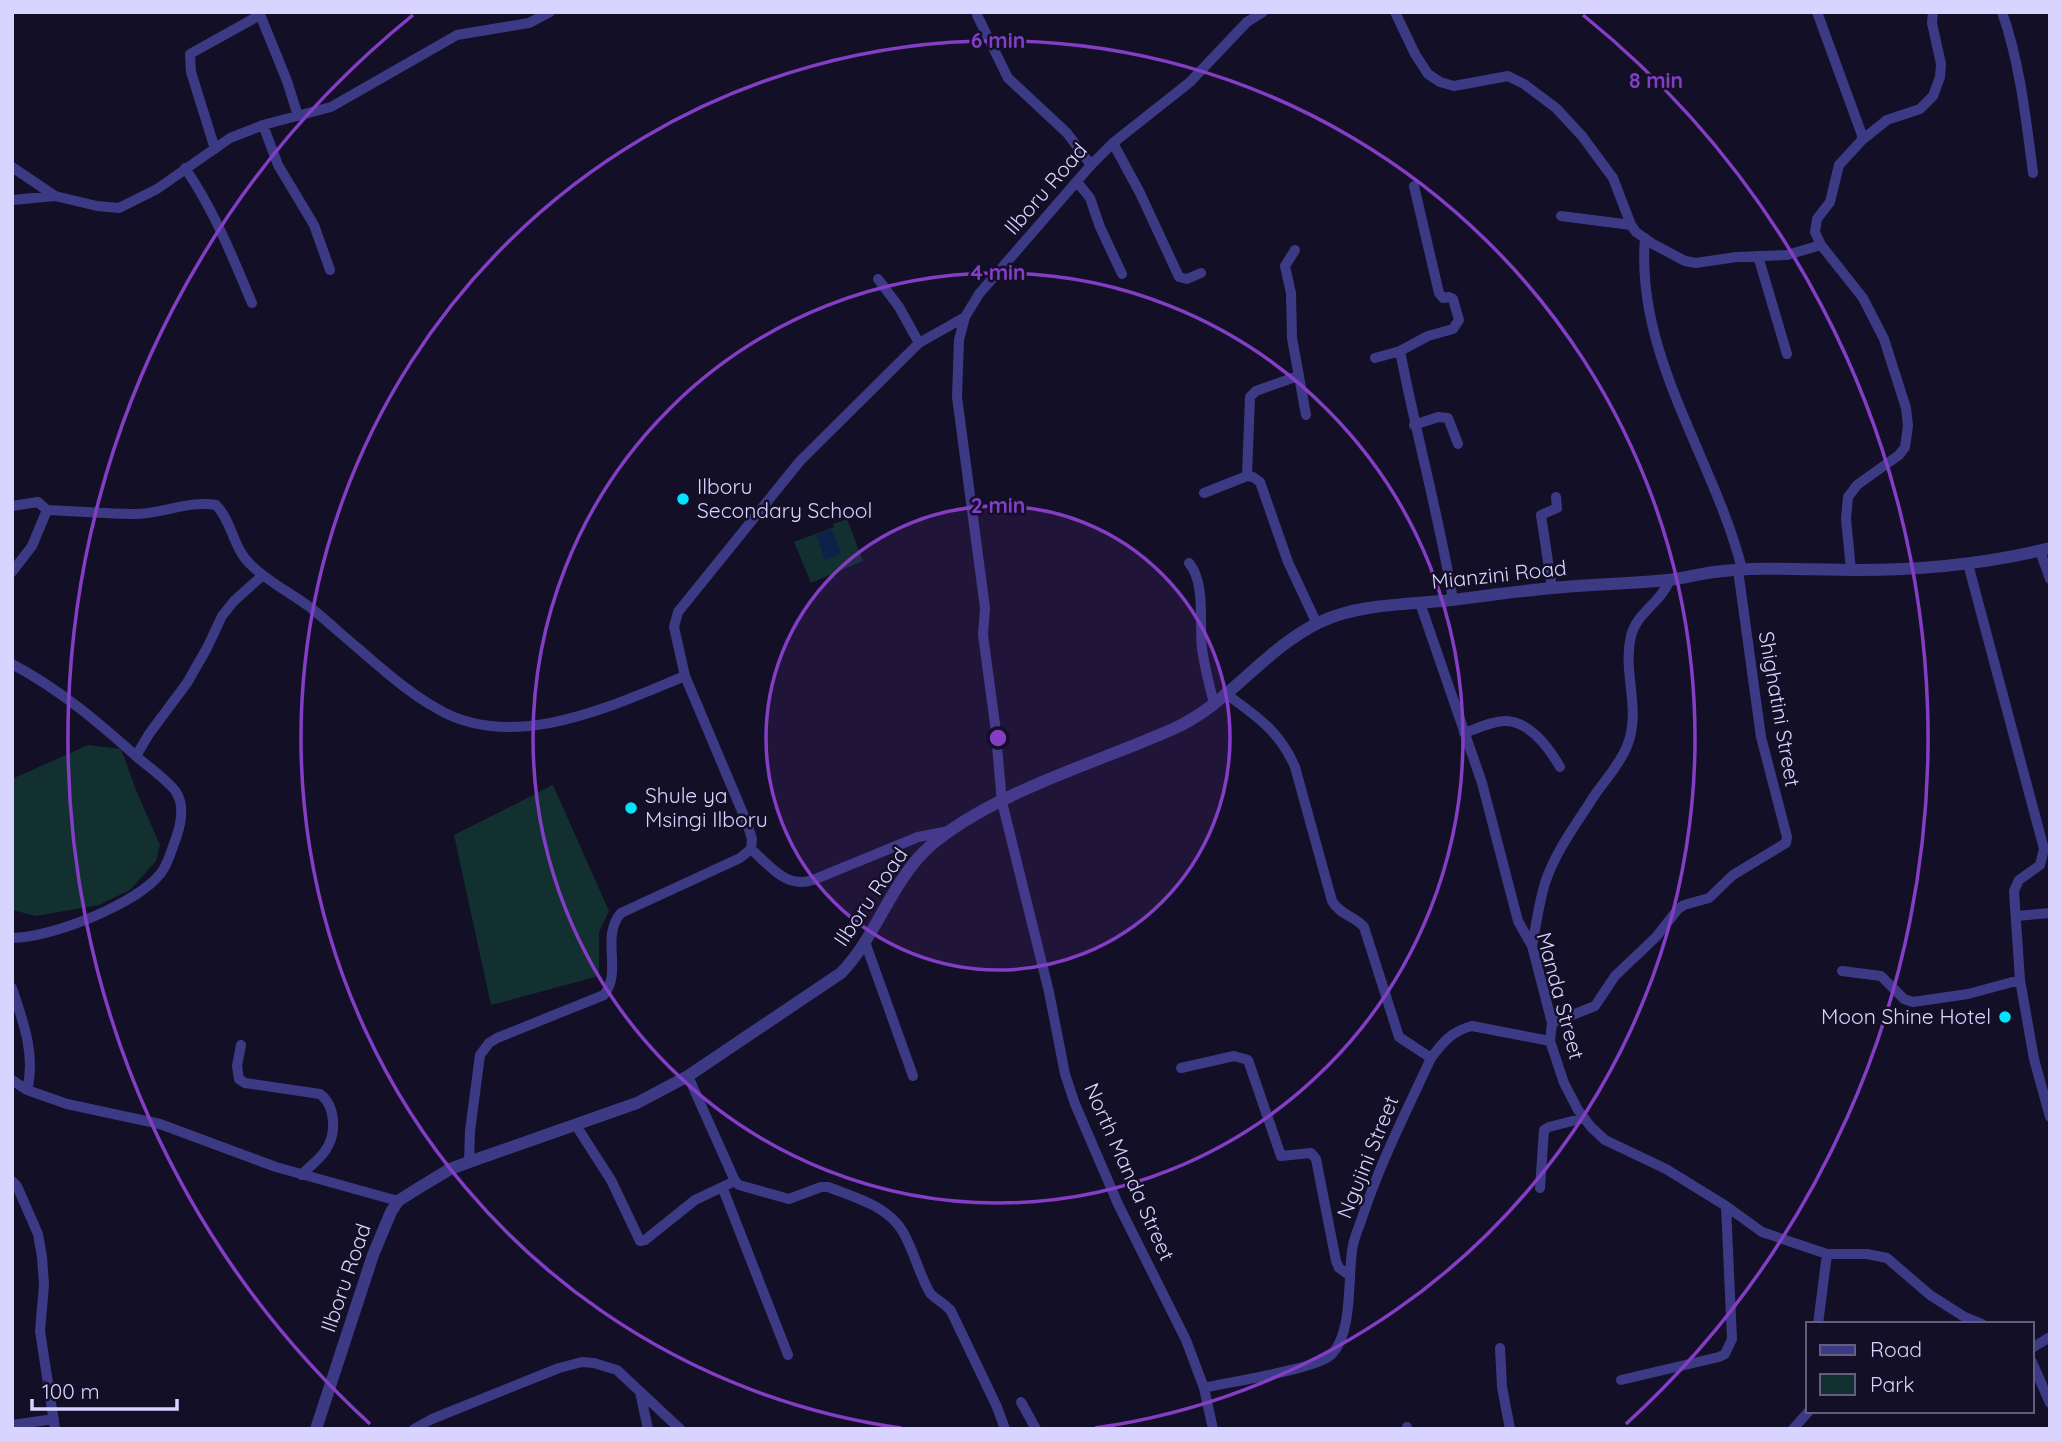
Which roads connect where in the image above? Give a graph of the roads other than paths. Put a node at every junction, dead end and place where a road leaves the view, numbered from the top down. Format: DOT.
graph roads {
  1 [pos="550,12"];
  2 [pos="1263,12"];
  3 [pos="1395,12"];
  4 [pos="1817,12"];
  5 [pos="1933,12"];
  6 [pos="2002,12"];
  7 [pos="259,13"];
  8 [pos="977,15"];
  9 [pos="298,116"];
  10 [pos="263,125"];
  11 [pos="1861,140"];
  12 [pos="1113,144"];
  13 [pos="215,149"];
  14 [pos="1091,165"];
  15 [pos="12,167"];
  16 [pos="185,169"];
  17 [pos="2033,173"];
  18 [pos="1078,183"];
  19 [pos="1414,186"];
  20 [pos="55,196"];
  21 [pos="12,200"];
  22 [pos="1561,216"];
  23 [pos="1631,225"];
  24 [pos="1645,238"];
  25 [pos="1821,245"];
  26 [pos="1295,250"];
  27 [pos="1758,256"];
  28 [pos="330,270"];
  29 [pos="1201,273"];
  30 [pos="1122,274"];
  31 [pos="878,279"];
  32 [pos="252,303"];
  33 [pos="965,317"];
  34 [pos="919,343"];
  35 [pos="1400,351"];
  36 [pos="1787,354"];
  37 [pos="1376,358"];
  38 [pos="1298,376"];
  39 [pos="1306,415"];
  40 [pos="1414,425"];
  41 [pos="1458,444"];
  42 [pos="1247,476"];
  43 [pos="1204,493"];
  44 [pos="1556,498"];
  45 [pos="12,506"];
  46 [pos="47,510"];
  47 [pos="2045,550"];
  48 [pos="1189,564"];
  49 [pos="1968,564"];
  50 [pos="1740,570"];
  51 [pos="1851,570"];
  52 [pos="12,572"];
  53 [pos="263,575"];
  54 [pos="2050,579"];
  55 [pos="1670,580"];
  56 [pos="1552,588"];
  57 [pos="1452,600"];
  58 [pos="1420,603"];
  59 [pos="1317,624"];
  60 [pos="12,664"];
  61 [pos="685,676"];
  62 [pos="1225,693"];
  63 [pos="1214,703"];
  64 [pos="1464,733"];
  65 [pos="136,756"];
  66 [pos="1560,767"];
  67 [pos="1002,802"];
  68 [pos="949,831"];
  69 [pos="751,849"];
  70 [pos="2050,913"];
  71 [pos="2016,916"];
  72 [pos="12,938"];
  73 [pos="865,942"];
  74 [pos="1532,946"];
  75 [pos="1842,971"];
  76 [pos="2020,980"];
  77 [pos="12,988"];
  78 [pos="1552,1023"];
  79 [pos="1550,1041"];
  80 [pos="240,1045"];
  81 [pos="1432,1058"];
  82 [pos="1181,1068"];
  83 [pos="688,1076"];
  84 [pos="913,1076"];
  85 [pos="12,1080"];
  86 [pos="27,1090"];
  87 [pos="2050,1117"];
  88 [pos="1584,1118"];
  89 [pos="575,1124"];
  90 [pos="469,1162"];
  91 [pos="301,1175"];
  92 [pos="12,1181"];
  93 [pos="735,1181"];
  94 [pos="1541,1188"];
  95 [pos="723,1189"];
  96 [pos="398,1201"];
  97 [pos="1726,1206"];
  98 [pos="1828,1254"];
  99 [pos="1349,1275"];
  100 [pos="1818,1322"];
  101 [pos="1977,1322"];
  102 [pos="2050,1337"];
  103 [pos="2034,1347"];
  104 [pos="1500,1348"];
  105 [pos="788,1354"];
  106 [pos="2034,1367"];
  107 [pos="1621,1381"];
  108 [pos="1203,1388"];
  109 [pos="639,1390"];
  110 [pos="1021,1402"];
  111 [pos="2050,1403"];
  112 [pos="1808,1413"];
  113 [pos="55,1424"];
  114 [pos="12,1425"];
  115 [pos="316,1429"];
  116 [pos="414,1429"];
  117 [pos="648,1429"];
  118 [pos="680,1429"];
  119 [pos="1005,1429"];
  120 [pos="1036,1429"];
  121 [pos="1213,1429"];
  122 [pos="1510,1429"];
  123 [pos="1793,1429"];
  1 -- 9 [label="street"];
  2 -- 12 [label="street, Ilboru Road"];
  3 -- 23 [label="street"];
  4 -- 11 [label="street"];
  5 -- 11 [label="street"];
  6 -- 17 [label="street"];
  7 -- 9 [label="street"];
  7 -- 13 [label="street"];
  8 -- 14 [label="street"];
  9 -- 10 [label="street"];
  10 -- 13 [label="street"];
  10 -- 28 [label="street"];
  11 -- 25 [label="street"];
  12 -- 14 [label="street, Ilboru Road"];
  12 -- 29 [label="street"];
  13 -- 16 [label="street"];
  14 -- 18 [label="street, Ilboru Road"];
  15 -- 20 [label="street"];
  16 -- 20 [label="street"];
  16 -- 32 [label="street"];
  18 -- 30 [label="street"];
  18 -- 33 [label="street, Ilboru Road"];
  19 -- 35 [label="street"];
  20 -- 21 [label="street"];
  22 -- 23 [label="street"];
  23 -- 24 [label="street"];
  24 -- 27 [label="street"];
  24 -- 50 [label="street"];
  25 -- 27 [label="street"];
  25 -- 51 [label="street"];
  26 -- 38 [label="street"];
  27 -- 36 [label="street"];
  31 -- 34 [label="street"];
  33 -- 34 [label="street"];
  33 -- 67 [label="street, Ilboru Road"];
  34 -- 61 [label="street"];
  35 -- 37 [label="street"];
  35 -- 40 [label="street"];
  38 -- 39 [label="street"];
  38 -- 42 [label="street"];
  40 -- 41 [label="street"];
  40 -- 57 [label="street"];
  42 -- 43 [label="street"];
  42 -- 59 [label="street"];
  44 -- 56 [label="street"];
  45 -- 46 [label="street"];
  46 -- 52 [label="street"];
  46 -- 53 [label="street"];
  47 -- 49 [label="street, Mianzini Road"];
  47 -- 54 [label="street"];
  48 -- 63 [label="street"];
  49 -- 51 [label="street, Mianzini Road"];
  49 -- 71 [label="street"];
  50 -- 51 [label="street, Mianzini Road"];
  50 -- 55 [label="street, Mianzini Road"];
  50 -- 78 [label="street, Shighatini Street"];
  53 -- 61 [label="street"];
  53 -- 65 [label="street"];
  55 -- 56 [label="street, Mianzini Road"];
  55 -- 74 [label="street"];
  56 -- 57 [label="street, Mianzini Road"];
  57 -- 58 [label="street, Mianzini Road"];
  58 -- 59 [label="street, Mianzini Road"];
  58 -- 64 [label="street, Manda Street"];
  59 -- 62 [label="street, Mianzini Road"];
  60 -- 65 [label="street"];
  61 -- 69 [label="street"];
  62 -- 63 [label="street, Mianzini Road"];
  62 -- 81 [label="street"];
  63 -- 67 [label="street, Mianzini Road"];
  64 -- 66 [label="street"];
  64 -- 74 [label="street, Manda Street"];
  65 -- 72 [label="street"];
  67 -- 68 [label="street, Ilboru Road"];
  67 -- 108 [label="street, North Manda Street"];
  68 -- 69 [label="street"];
  68 -- 73 [label="street, Ilboru Road"];
  69 -- 90 [label="street"];
  70 -- 71 [label="street"];
  71 -- 76 [label="street"];
  73 -- 83 [label="street, Ilboru Road"];
  73 -- 84 [label="street"];
  74 -- 78 [label="street, Manda Street"];
  75 -- 76 [label="street"];
  76 -- 87 [label="street"];
  77 -- 86 [label="street"];
  78 -- 79 [label="street, Manda Street"];
  79 -- 81 [label="street, Ngujini Street"];
  79 -- 88 [label="street, Manda Street"];
  80 -- 91 [label="street"];
  81 -- 99 [label="street, Ngujini Street"];
  82 -- 99 [label="street"];
  83 -- 89 [label="street, Ilboru Road"];
  83 -- 93 [label="street"];
  85 -- 86 [label="street"];
  86 -- 91 [label="street"];
  88 -- 94 [label="street"];
  88 -- 97 [label="street, Manda Street"];
  89 -- 90 [label="street, Ilboru Road"];
  89 -- 95 [label="street"];
  90 -- 96 [label="street, Ilboru Road"];
  91 -- 96 [label="street"];
  92 -- 113 [label="street"];
  93 -- 95 [label="street"];
  93 -- 119 [label="street"];
  95 -- 105 [label="street"];
  96 -- 115 [label="street, Ilboru Road"];
  97 -- 98 [label="street, Manda Street"];
  97 -- 107 [label="street"];
  98 -- 100 [label="street"];
  98 -- 101 [label="street, Manda Street"];
  99 -- 108 [label="street, Ngujini Street"];
  102 -- 103 [label="street"];
  104 -- 122 [label="street"];
  106 -- 111 [label="street"];
  108 -- 121 [label="street, North Manda Street"];
  109 -- 116 [label="street"];
  109 -- 117 [label="street"];
  109 -- 118 [label="street"];
  110 -- 120 [label="street"];
  112 -- 123 [label="street"];
  113 -- 114 [label="street"];
}
